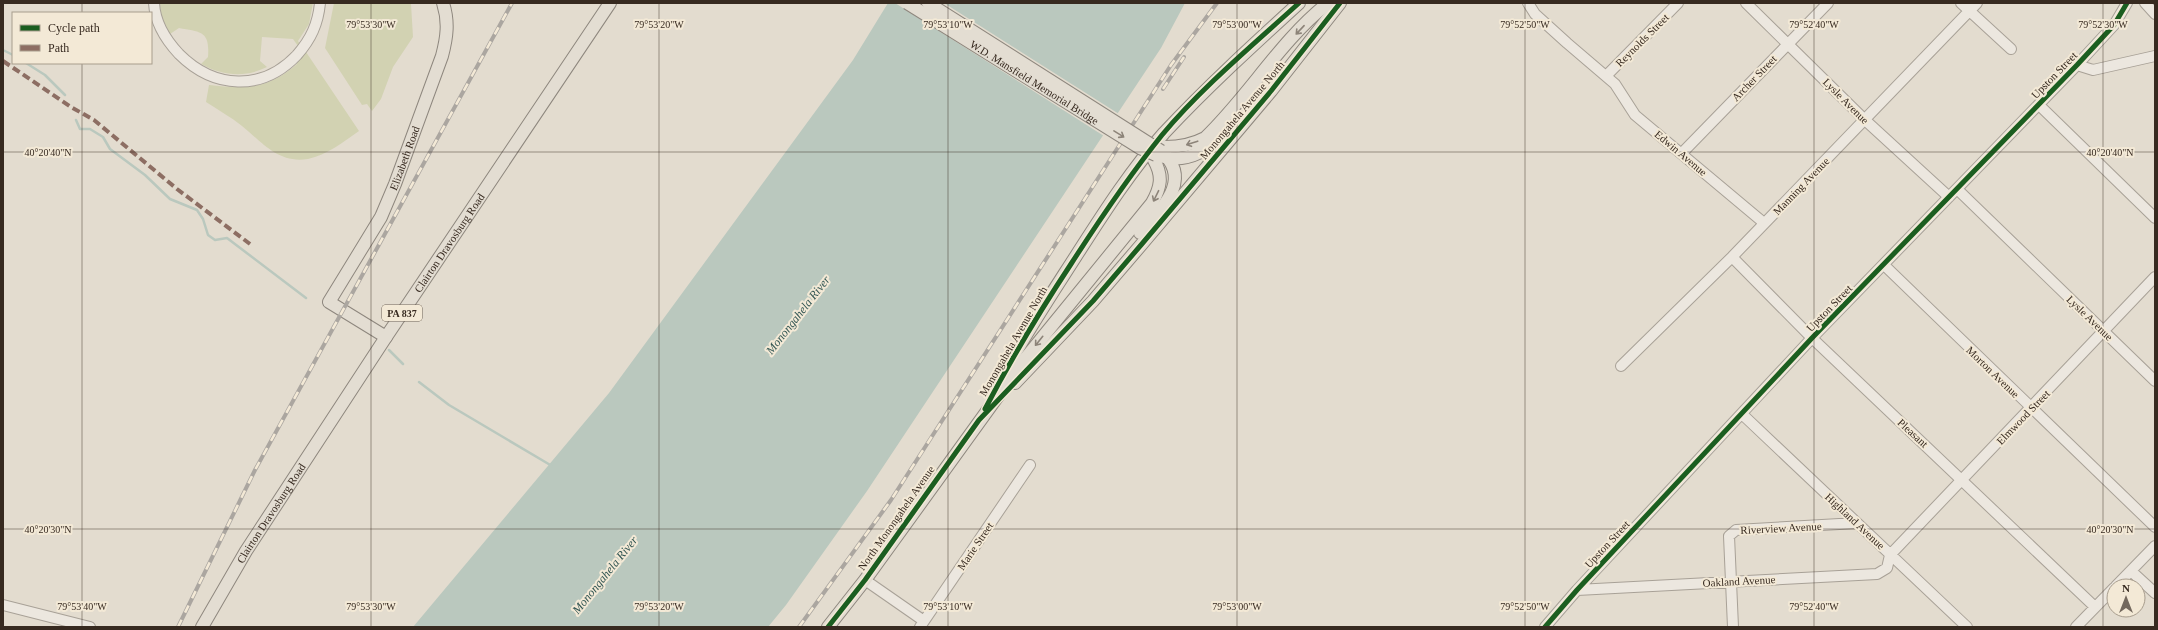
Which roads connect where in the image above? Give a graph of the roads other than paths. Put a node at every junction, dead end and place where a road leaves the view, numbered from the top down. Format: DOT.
graph roads {
  1 [pos="154,3"];
  2 [pos="320,3"];
  3 [pos="443,3"];
  4 [pos="610,3"];
  5 [pos="907,3"];
  6 [pos="928,3"];
  7 [pos="1300,3"];
  8 [pos="1328,3"];
  9 [pos="1340,3"];
  10 [pos="1528,3"];
  11 [pos="1678,3"];
  12 [pos="1746,3"];
  13 [pos="1828,3"];
  14 [pos="1961,3"];
  15 [pos="1977,3"];
  16 [pos="2127,3"];
  17 [pos="2145,3"];
  18 [pos="1969,11"];
  19 [pos="2155,14"];
  20 [pos="1324,21"];
  21 [pos="1788,43"];
  22 [pos="2011,49"];
  23 [pos="2155,56"];
  24 [pos="2077,65"];
  25 [pos="1606,76"];
  26 [pos="2038,105"];
  27 [pos="1865,120"];
  28 [pos="1143,143"];
  29 [pos="1682,153"];
  30 [pos="1161,154"];
  31 [pos="1957,189"];
  32 [pos="1949,197"];
  33 [pos="2155,218"];
  34 [pos="1764,223"];
  35 [pos="1732,257"];
  36 [pos="1884,265"];
  37 [pos="2155,277"];
  38 [pos="2103,331"];
  39 [pos="386,337"];
  40 [pos="1812,338"];
  41 [pos="1042,353"];
  42 [pos="1622,366"];
  43 [pos="2155,381"];
  44 [pos="2031,409"];
  45 [pos="1742,415"];
  46 [pos="979,420"];
  47 [pos="1030,465"];
  48 [pos="1963,480"];
  49 [pos="1857,523"];
  50 [pos="2155,527"];
  51 [pos="2155,546"];
  52 [pos="1890,555"];
  53 [pos="2131,571"];
  54 [pos="2124,578"];
  55 [pos="865,580"];
  56 [pos="1730,582"];
  57 [pos="1577,590"];
  58 [pos="2155,593"];
  59 [pos="2106,596"];
  60 [pos="3,605"];
  61 [pos="2095,607"];
  62 [pos="922,624"];
  63 [pos="90,627"];
  64 [pos="202,627"];
  65 [pos="828,627"];
  66 [pos="1545,627"];
  67 [pos="1733,627"];
  68 [pos="1967,627"];
  69 [pos="2076,627"];
  1 -- 2 [label="street"];
  3 -- 39 [label="main road, Elizabeth Road"];
  4 -- 39 [label="main road, Clairton Dravosburg Road / PA 837"];
  5 -- 28 [label="main road, W.D. Mansfield Memorial Bridge, one-way, bridge"];
  6 -- 28 [label="main road, W.D. Mansfield Memorial Bridge, bridge"];
  7 -- 46 [label="main road, Monongahela Avenue North"];
  8 -- 30 [label="main road, one-way"];
  9 -- 20 [label="main road, Monongahela Avenue North"];
  10 -- 25 [label="street, Edwin Avenue"];
  11 -- 25 [label="street, Reynolds Street"];
  12 -- 21 [label="street, Lysle Avenue"];
  13 -- 21 [label="street, Archer Street"];
  14 -- 18 [label="street"];
  15 -- 18 [label="street, Manning Avenue"];
  16 -- 24 [label="street, Upston Street"];
  17 -- 19 [label="street"];
  18 -- 22 [label="street"];
  18 -- 27 [label="street, Manning Avenue"];
  20 -- 30 [label="main road"];
  20 -- 41 [label="main road, Monongahela Avenue North"];
  21 -- 27 [label="street, Lysle Avenue"];
  21 -- 29 [label="street, Archer Street"];
  23 -- 24 [label="street"];
  24 -- 26 [label="street, Upston Street"];
  25 -- 29 [label="street, Edwin Avenue"];
  26 -- 31 [label="street, Upston Street"];
  26 -- 33 [label="street"];
  27 -- 32 [label="street, Lysle Avenue"];
  27 -- 34 [label="street, Manning Avenue"];
  28 -- 30 [label="main road, bridge"];
  28 -- 30 [label="main road"];
  29 -- 34 [label="street, Edwin Avenue"];
  30 -- 41 [label="main road"];
  30 -- 46 [label="main road, one-way"];
  31 -- 32 [label="street, Upston Street"];
  31 -- 38 [label="street, Lysle Avenue"];
  32 -- 36 [label="street, Upston Street"];
  34 -- 35 [label="street, Manning Avenue"];
  35 -- 40 [label="street, Pleasant"];
  35 -- 42 [label="street, Manning Avenue"];
  36 -- 40 [label="street, Upston Street"];
  36 -- 44 [label="street, Morton Avenue"];
  37 -- 38 [label="street, Elmwood Street"];
  38 -- 43 [label="street, Lysle Avenue"];
  38 -- 44 [label="street, Elmwood Street"];
  39 -- 64 [label="main road, Clairton Dravosburg Road / PA 837"];
  40 -- 45 [label="street, Upston Street"];
  40 -- 48 [label="street, Pleasant"];
  41 -- 46 [label="main road, Monongahela Avenue North"];
  44 -- 48 [label="street, Elmwood Street"];
  44 -- 50 [label="street, Morton Avenue"];
  45 -- 49 [label="street, Highland Avenue"];
  45 -- 57 [label="street, Upston Street"];
  46 -- 55 [label="main road, North Monongahela Avenue"];
  47 -- 62 [label="street, Marie Street"];
  48 -- 52 [label="street, Elmwood Street"];
  48 -- 61 [label="street, Pleasant"];
  49 -- 52 [label="street, Highland Avenue"];
  49 -- 56 [label="street, Riverview Avenue"];
  51 -- 53 [label="street"];
  52 -- 56 [label="street, Oakland Avenue"];
  52 -- 68 [label="street, Highland Avenue"];
  53 -- 54 [label="street"];
  53 -- 58 [label="street"];
  55 -- 62 [label="street"];
  55 -- 65 [label="main road, North Monongahela Avenue"];
  56 -- 57 [label="street, Oakland Avenue"];
  56 -- 67 [label="street"];
  57 -- 66 [label="street, Upston Street"];
  59 -- 61 [label="street"];
  60 -- 63 [label="street"];
  61 -- 69 [label="street"];
}
